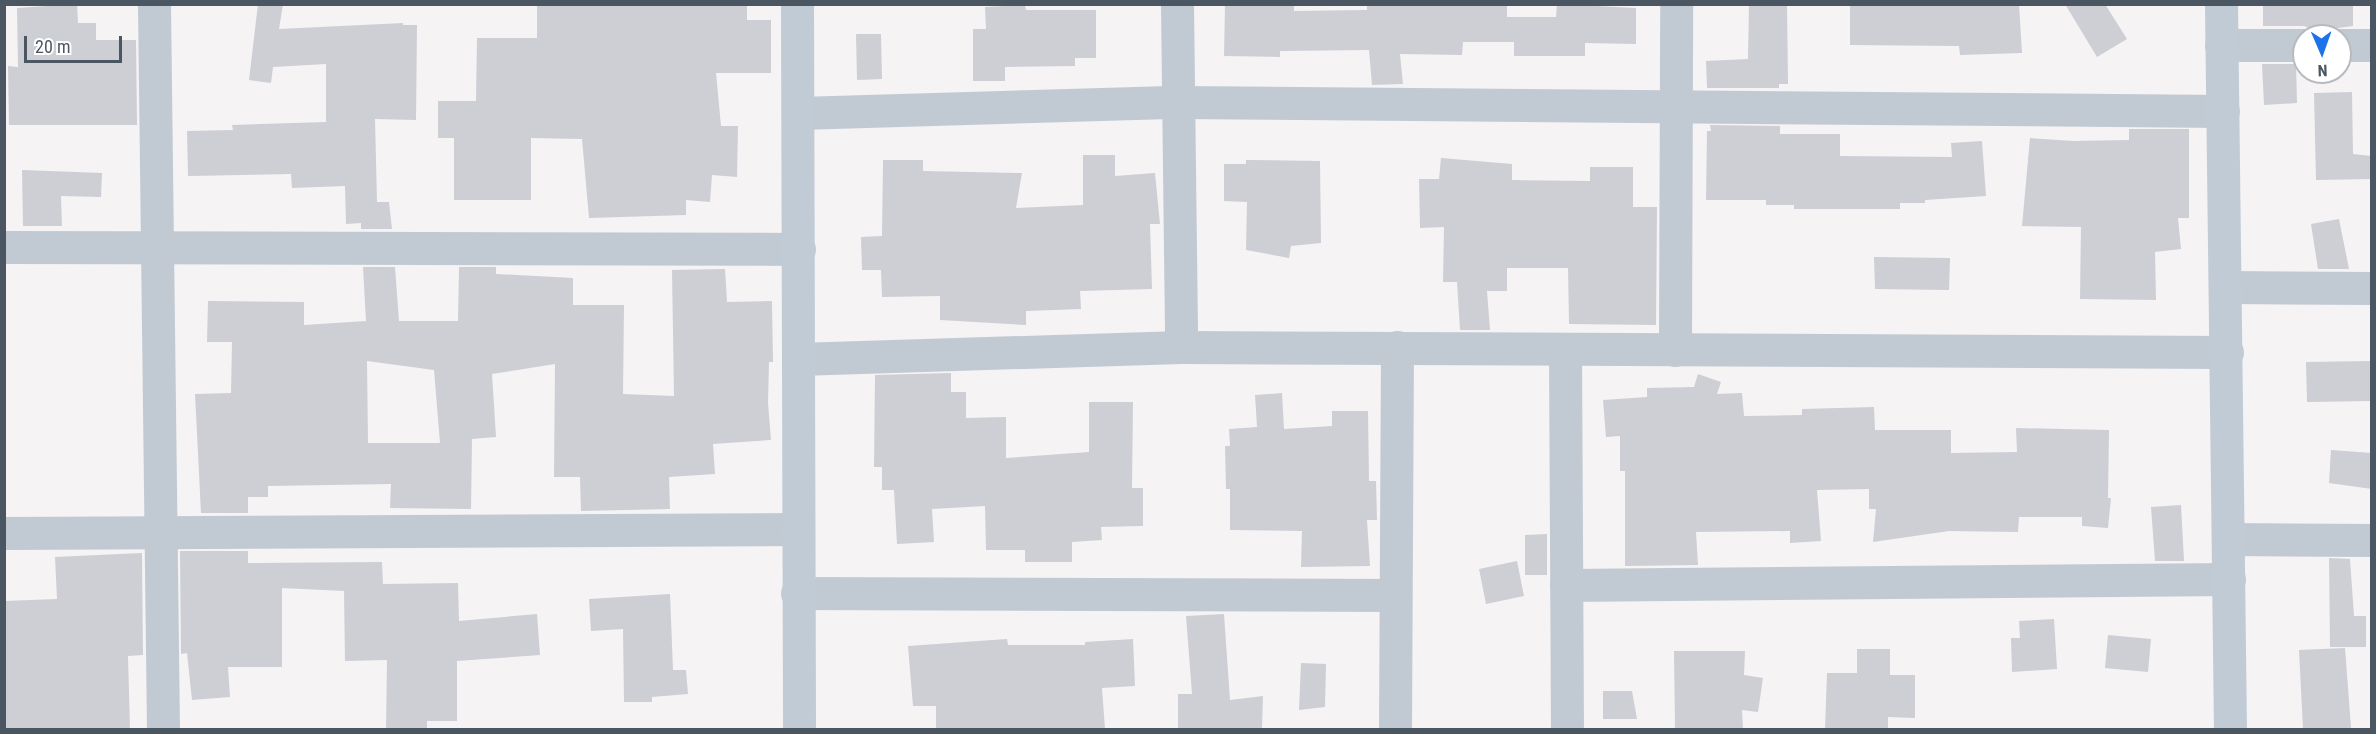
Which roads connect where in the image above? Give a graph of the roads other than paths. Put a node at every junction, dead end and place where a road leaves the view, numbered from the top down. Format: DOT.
graph roads {
  1 [pos="153,4"];
  2 [pos="797,4"];
  3 [pos="1177,4"];
  4 [pos="1676,4"];
  5 [pos="2221,4"];
  6 [pos="2222,45"];
  7 [pos="2292,45"];
  8 [pos="2352,45"];
  9 [pos="2372,45"];
  10 [pos="1178,102"];
  11 [pos="1675,108"];
  12 [pos="2223,111"];
  13 [pos="799,113"];
  14 [pos="156,246"];
  15 [pos="4,247"];
  16 [pos="800,249"];
  17 [pos="2226,288"];
  18 [pos="2372,288"];
  19 [pos="1181,347"];
  20 [pos="1396,347"];
  21 [pos="1565,349"];
  22 [pos="1675,350"];
  23 [pos="2227,352"];
  24 [pos="798,359"];
  25 [pos="797,529"];
  26 [pos="160,531"];
  27 [pos="4,533"];
  28 [pos="2228,539"];
  29 [pos="2372,540"];
  30 [pos="2229,579"];
  31 [pos="1566,585"];
  32 [pos="797,593"];
  33 [pos="1395,594"];
  34 [pos="163,729"];
  35 [pos="799,729"];
  36 [pos="1395,729"];
  37 [pos="1567,729"];
  38 [pos="2230,729"];
  1 -- 14 [label="street"];
  2 -- 13 [label="street"];
  3 -- 10 [label="street"];
  4 -- 11 [label="street"];
  5 -- 6 [label="street"];
  6 -- 7 [label="street"];
  6 -- 12 [label="street"];
  8 -- 9 [label="street"];
  10 -- 11 [label="street"];
  10 -- 13 [label="street"];
  10 -- 19 [label="street"];
  11 -- 12 [label="street"];
  11 -- 22 [label="street"];
  12 -- 17 [label="street"];
  13 -- 16 [label="street"];
  14 -- 15 [label="street"];
  14 -- 16 [label="street"];
  14 -- 26 [label="street"];
  16 -- 24 [label="street"];
  17 -- 18 [label="street"];
  17 -- 23 [label="street"];
  19 -- 20 [label="street"];
  19 -- 24 [label="street"];
  20 -- 21 [label="street"];
  20 -- 33 [label="street"];
  21 -- 22 [label="street"];
  21 -- 31 [label="street"];
  22 -- 23 [label="street"];
  23 -- 28 [label="street"];
  24 -- 25 [label="street"];
  25 -- 26 [label="street"];
  25 -- 32 [label="street"];
  26 -- 27 [label="street"];
  26 -- 34 [label="street"];
  28 -- 29 [label="street"];
  28 -- 30 [label="street"];
  30 -- 31 [label="street"];
  30 -- 38 [label="street"];
  31 -- 37 [label="street"];
  32 -- 33 [label="street"];
  32 -- 35 [label="street"];
  33 -- 36 [label="street"];
}
